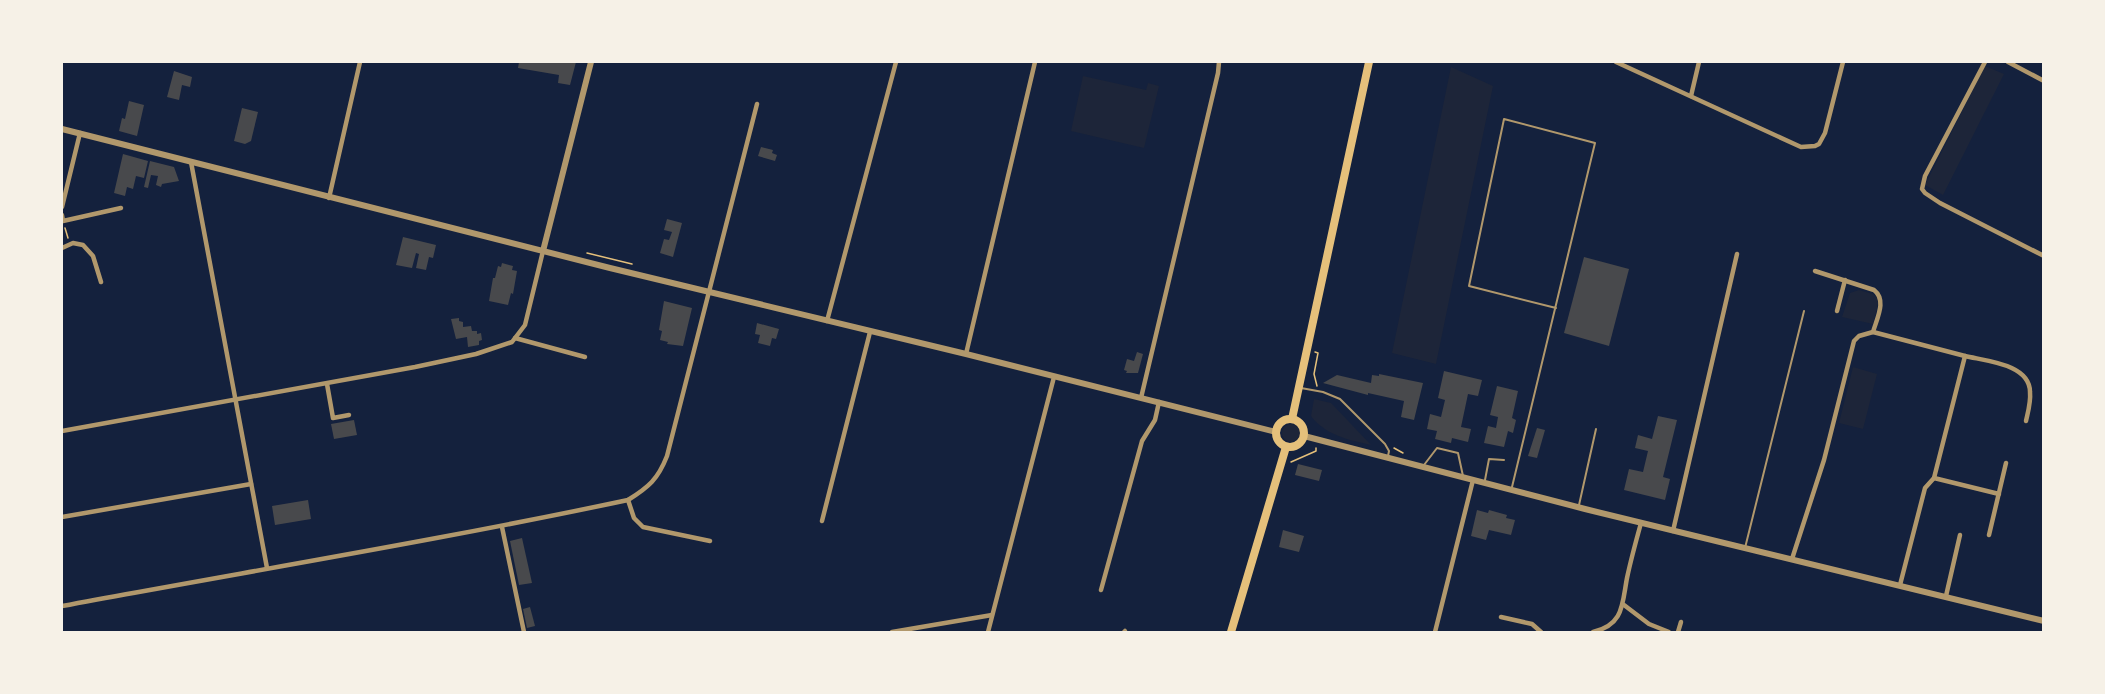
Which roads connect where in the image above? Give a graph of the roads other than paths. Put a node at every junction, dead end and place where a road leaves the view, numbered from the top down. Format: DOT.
graph roads {
  1 [pos="360,62"];
  2 [pos="591,62"];
  3 [pos="896,62"];
  4 [pos="1035,62"];
  5 [pos="1219,62"];
  6 [pos="1369,62"];
  7 [pos="1616,62"];
  8 [pos="1699,62"];
  9 [pos="1842,62"];
  10 [pos="1985,62"];
  11 [pos="2008,62"];
  12 [pos="2043,81"];
  13 [pos="1692,96"];
  14 [pos="758,104"];
  15 [pos="62,129"];
  16 [pos="80,133"];
  17 [pos="191,162"];
  18 [pos="329,198"];
  19 [pos="62,207"];
  20 [pos="121,208"];
  21 [pos="62,218"];
  22 [pos="62,248"];
  23 [pos="543,250"];
  24 [pos="1737,254"];
  25 [pos="2043,256"];
  26 [pos="1815,272"];
  27 [pos="1845,280"];
  28 [pos="101,282"];
  29 [pos="708,292"];
  30 [pos="1556,308"];
  31 [pos="1804,311"];
  32 [pos="1838,311"];
  33 [pos="827,321"];
  34 [pos="870,332"];
  35 [pos="1874,332"];
  36 [pos="515,338"];
  37 [pos="966,354"];
  38 [pos="1965,356"];
  39 [pos="585,357"];
  40 [pos="1054,377"];
  41 [pos="327,384"];
  42 [pos="1299,388"];
  43 [pos="1141,398"];
  44 [pos="236,399"];
  45 [pos="1159,402"];
  46 [pos="349,415"];
  47 [pos="1293,418"];
  48 [pos="2026,421"];
  49 [pos="1596,429"];
  50 [pos="62,431"];
  51 [pos="1275,432"];
  52 [pos="1304,436"];
  53 [pos="1286,447"];
  54 [pos="1388,459"];
  55 [pos="1504,460"];
  56 [pos="2006,463"];
  57 [pos="1422,467"];
  58 [pos="1464,478"];
  59 [pos="1934,478"];
  60 [pos="1473,480"];
  61 [pos="1484,483"];
  62 [pos="251,484"];
  63 [pos="1512,490"];
  64 [pos="1999,494"];
  65 [pos="628,500"];
  66 [pos="1578,508"];
  67 [pos="62,517"];
  68 [pos="822,521"];
  69 [pos="1641,523"];
  70 [pos="502,527"];
  71 [pos="1673,531"];
  72 [pos="1960,535"];
  73 [pos="1989,535"];
  74 [pos="710,541"];
  75 [pos="1745,548"];
  76 [pos="1792,560"];
  77 [pos="267,568"];
  78 [pos="1900,585"];
  79 [pos="1101,590"];
  80 [pos="1946,596"];
  81 [pos="1624,605"];
  82 [pos="62,606"];
  83 [pos="992,615"];
  84 [pos="1501,617"];
  85 [pos="2043,621"];
  86 [pos="1681,622"];
  87 [pos="524,633"];
  88 [pos="892,633"];
  89 [pos="988,633"];
  90 [pos="1231,633"];
  91 [pos="1436,633"];
  92 [pos="1541,633"];
  93 [pos="1593,633"];
  94 [pos="1669,633"];
  95 [pos="1678,633"];
  1 -- 18 [label="street"];
  2 -- 23 [label="street"];
  3 -- 33 [label="street"];
  4 -- 37 [label="street"];
  5 -- 43 [label="street"];
  6 -- 42 [label="main road"];
  7 -- 13 [label="street"];
  8 -- 13 [label="street"];
  9 -- 13 [label="street"];
  10 -- 25 [label="street"];
  11 -- 12 [label="street"];
  14 -- 29 [label="street"];
  15 -- 16 [label="street"];
  16 -- 17 [label="street"];
  16 -- 19 [label="street"];
  17 -- 18 [label="street"];
  17 -- 44 [label="street"];
  18 -- 23 [label="street"];
  20 -- 21 [label="street"];
  22 -- 28 [label="street"];
  23 -- 29 [label="street"];
  23 -- 36 [label="street"];
  24 -- 71 [label="street"];
  26 -- 27 [label="street"];
  27 -- 32 [label="street"];
  27 -- 35 [label="street"];
  29 -- 33 [label="street"];
  29 -- 65 [label="street"];
  30 -- 30 [label="lane"];
  30 -- 63 [label="lane"];
  31 -- 75 [label="lane"];
  33 -- 34 [label="street"];
  34 -- 37 [label="street"];
  34 -- 68 [label="street"];
  35 -- 38 [label="street"];
  35 -- 76 [label="street"];
  36 -- 39 [label="street"];
  36 -- 41 [label="street"];
  37 -- 40 [label="street"];
  38 -- 48 [label="street"];
  38 -- 59 [label="street"];
  40 -- 43 [label="street"];
  40 -- 83 [label="street"];
  41 -- 44 [label="street"];
  41 -- 46 [label="street"];
  42 -- 47 [label="main road"];
  42 -- 54 [label="lane"];
  43 -- 45 [label="street"];
  44 -- 50 [label="street"];
  44 -- 62 [label="street"];
  45 -- 51 [label="street"];
  45 -- 79 [label="street"];
  47 -- 51 [label="main road"];
  47 -- 52 [label="main road"];
  49 -- 66 [label="lane"];
  51 -- 53 [label="main road"];
  52 -- 53 [label="main road"];
  52 -- 54 [label="street"];
  53 -- 90 [label="main road"];
  54 -- 57 [label="street"];
  55 -- 61 [label="lane"];
  56 -- 64 [label="street"];
  57 -- 58 [label="street"];
  57 -- 58 [label="lane"];
  58 -- 60 [label="street"];
  59 -- 64 [label="street"];
  59 -- 78 [label="street"];
  60 -- 61 [label="street"];
  60 -- 91 [label="street"];
  61 -- 63 [label="street"];
  62 -- 67 [label="street"];
  62 -- 77 [label="street"];
  63 -- 66 [label="street"];
  64 -- 73 [label="street"];
  65 -- 70 [label="street"];
  65 -- 74 [label="street"];
  66 -- 69 [label="street"];
  69 -- 71 [label="street"];
  69 -- 81 [label="street"];
  70 -- 77 [label="street"];
  70 -- 87 [label="street"];
  71 -- 75 [label="street"];
  72 -- 80 [label="street"];
  75 -- 76 [label="street"];
  76 -- 78 [label="street"];
  77 -- 82 [label="street"];
  78 -- 80 [label="street"];
  80 -- 85 [label="street"];
  81 -- 93 [label="street"];
  81 -- 94 [label="street"];
  83 -- 88 [label="street"];
  83 -- 89 [label="street"];
  84 -- 92 [label="street"];
  86 -- 95 [label="street"];
}
